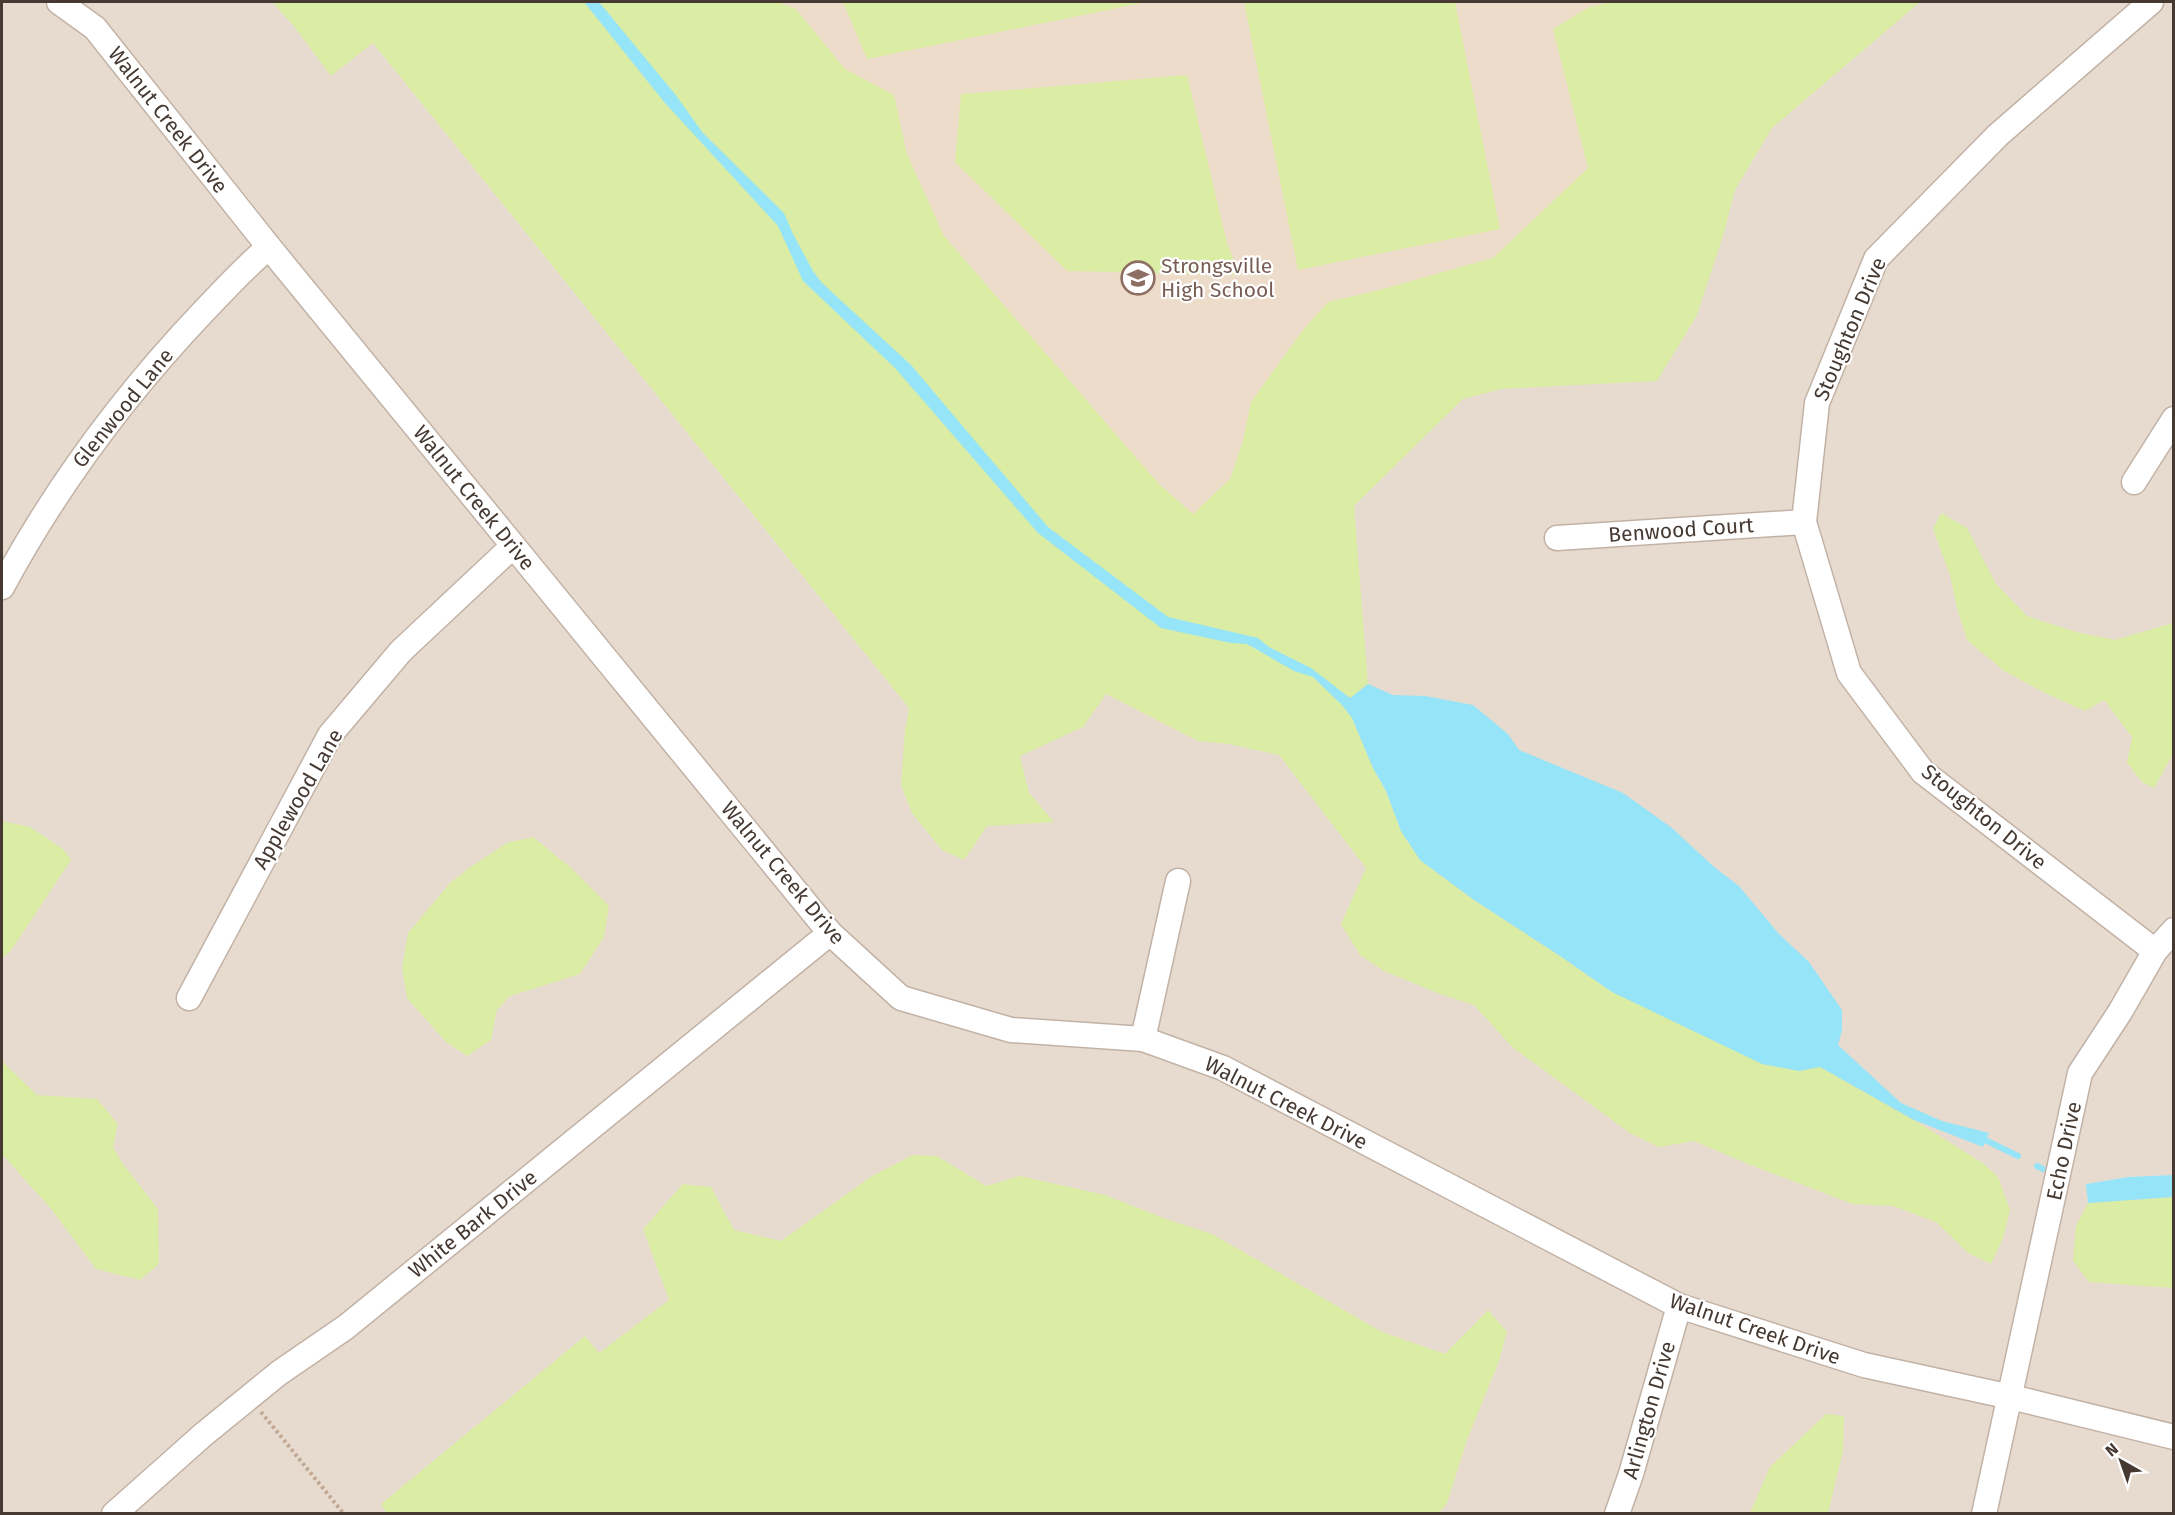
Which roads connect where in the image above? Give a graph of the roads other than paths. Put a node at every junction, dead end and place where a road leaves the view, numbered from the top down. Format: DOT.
graph roads {
  1 [pos="59,2"];
  2 [pos="2151,2"];
  3 [pos="269,247"];
  4 [pos="2174,419"];
  5 [pos="2134,482"];
  6 [pos="1804,522"];
  7 [pos="1557,538"];
  8 [pos="513,546"];
  9 [pos="2,588"];
  10 [pos="1178,881"];
  11 [pos="2174,930"];
  12 [pos="830,933"];
  13 [pos="2155,951"];
  14 [pos="189,998"];
  15 [pos="1143,1039"];
  16 [pos="1679,1306"];
  17 [pos="2011,1397"];
  18 [pos="2174,1437"];
  19 [pos="114,1514"];
  20 [pos="1617,1514"];
  21 [pos="1984,1514"];
  1 -- 3 [label="street, Walnut Creek Drive"];
  2 -- 6 [label="street, Stoughton Drive"];
  3 -- 8 [label="street, Walnut Creek Drive"];
  3 -- 9 [label="street, Glenwood Lane"];
  4 -- 5 [label="street"];
  6 -- 7 [label="street, Benwood Court"];
  6 -- 13 [label="street, Stoughton Drive"];
  8 -- 12 [label="street, Walnut Creek Drive"];
  8 -- 14 [label="street, Applewood Lane"];
  10 -- 15 [label="street"];
  11 -- 13 [label="street, Echo Drive"];
  12 -- 15 [label="street, Walnut Creek Drive"];
  12 -- 19 [label="street, White Bark Drive"];
  13 -- 17 [label="street, Echo Drive"];
  15 -- 16 [label="street, Walnut Creek Drive"];
  16 -- 17 [label="street, Walnut Creek Drive"];
  16 -- 20 [label="street, Arlington Drive"];
  17 -- 18 [label="street, Walnut Creek Drive"];
  17 -- 21 [label="street, Echo Drive"];
}
